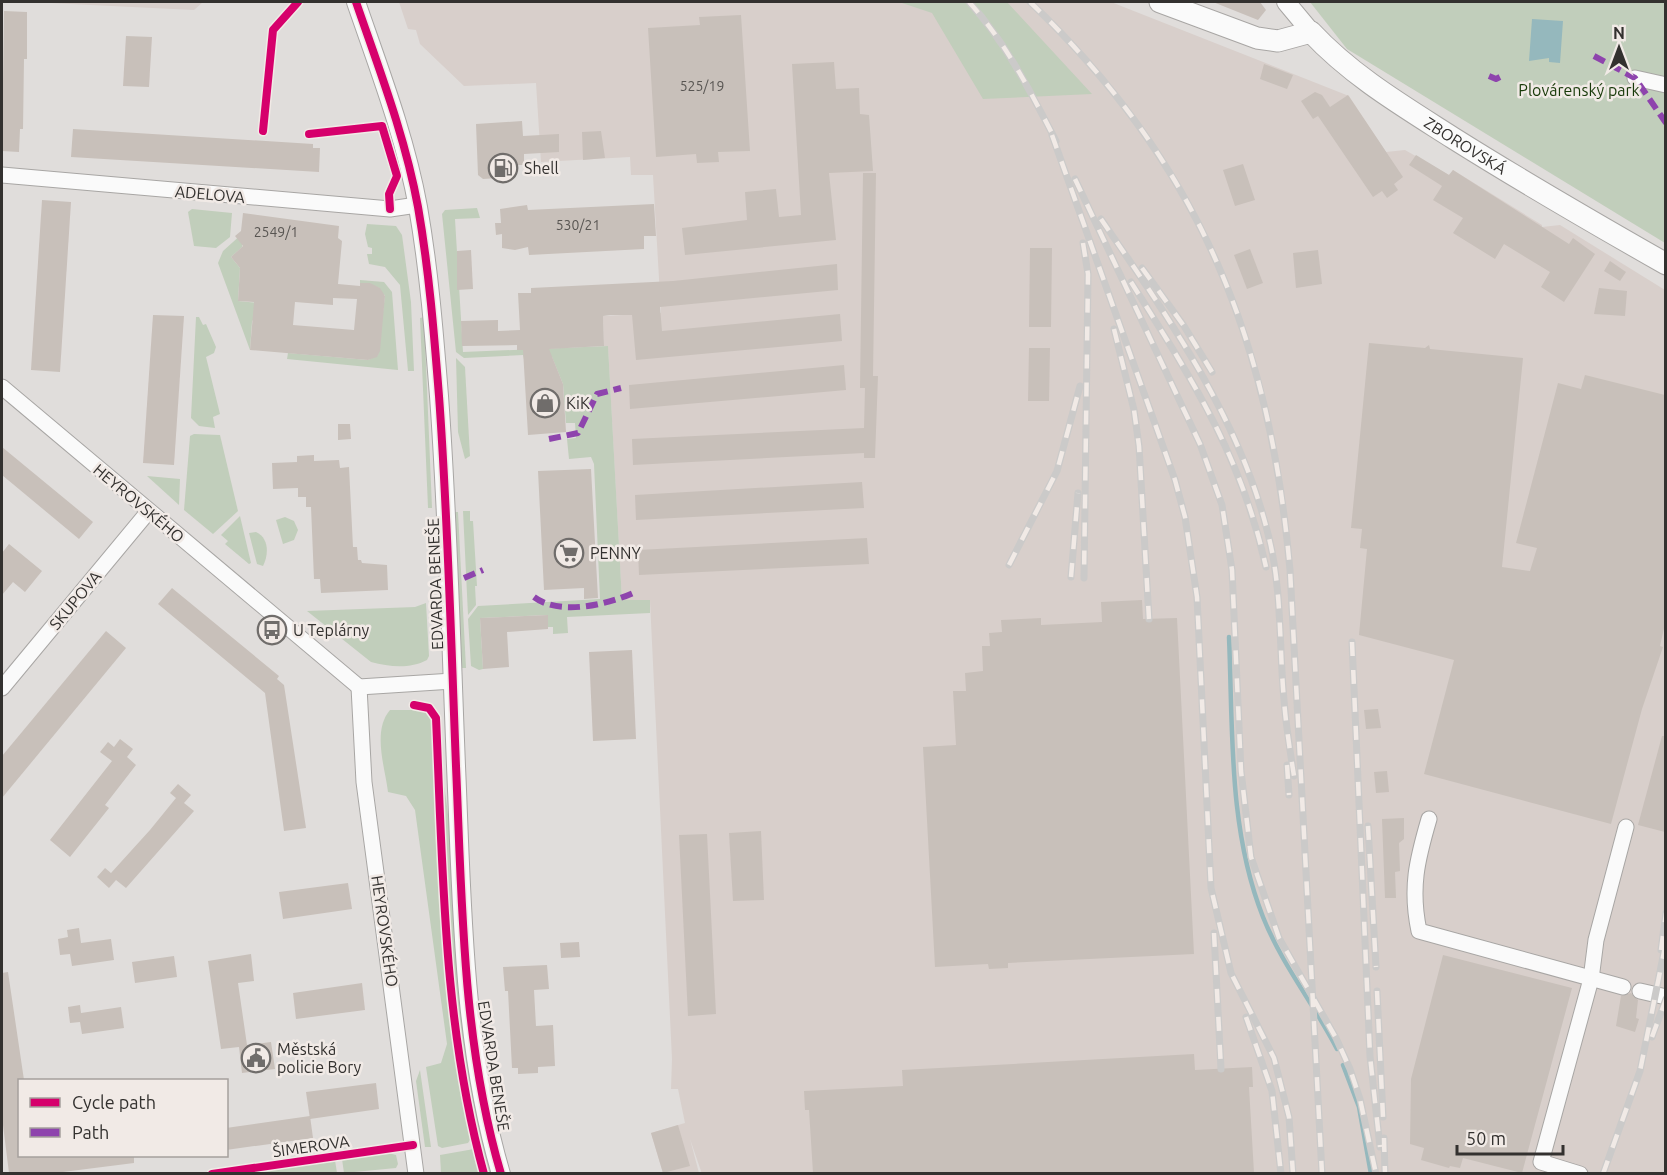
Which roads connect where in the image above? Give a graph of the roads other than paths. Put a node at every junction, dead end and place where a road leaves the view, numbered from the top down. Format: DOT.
graph roads {
  1 [pos="356,2"];
  2 [pos="1160,2"];
  3 [pos="1286,2"];
  4 [pos="1311,32"];
  5 [pos="1635,78"];
  6 [pos="1665,85"];
  7 [pos="2,176"];
  8 [pos="417,205"];
  9 [pos="1665,264"];
  10 [pos="2,387"];
  11 [pos="147,512"];
  12 [pos="453,681"];
  13 [pos="359,687"];
  14 [pos="2,688"];
  15 [pos="1429,819"];
  16 [pos="1626,827"];
  17 [pos="1591,980"];
  18 [pos="1623,987"];
  19 [pos="1640,991"];
  20 [pos="1665,997"];
  21 [pos="416,1173"];
  22 [pos="501,1173"];
  23 [pos="1580,1173"];
  1 -- 8 [label="street, EDVARDA BENEŠE"];
  2 -- 4 [label="main road"];
  3 -- 4 [label="street, ZBOROVSKÁ"];
  4 -- 9 [label="main road, ZBOROVSKÁ"];
  5 -- 6 [label="street"];
  7 -- 8 [label="street, ADELOVA"];
  8 -- 12 [label="street, EDVARDA BENEŠE"];
  10 -- 11 [label="street, HEYROVSKÉHO"];
  11 -- 13 [label="street, HEYROVSKÉHO"];
  11 -- 14 [label="street, SKUPOVA"];
  12 -- 13 [label="street"];
  12 -- 22 [label="street, EDVARDA BENEŠE"];
  13 -- 21 [label="street, HEYROVSKÉHO"];
  15 -- 17 [label="street"];
  16 -- 17 [label="street"];
  17 -- 18 [label="street"];
  17 -- 23 [label="street"];
  19 -- 20 [label="street"];
}
